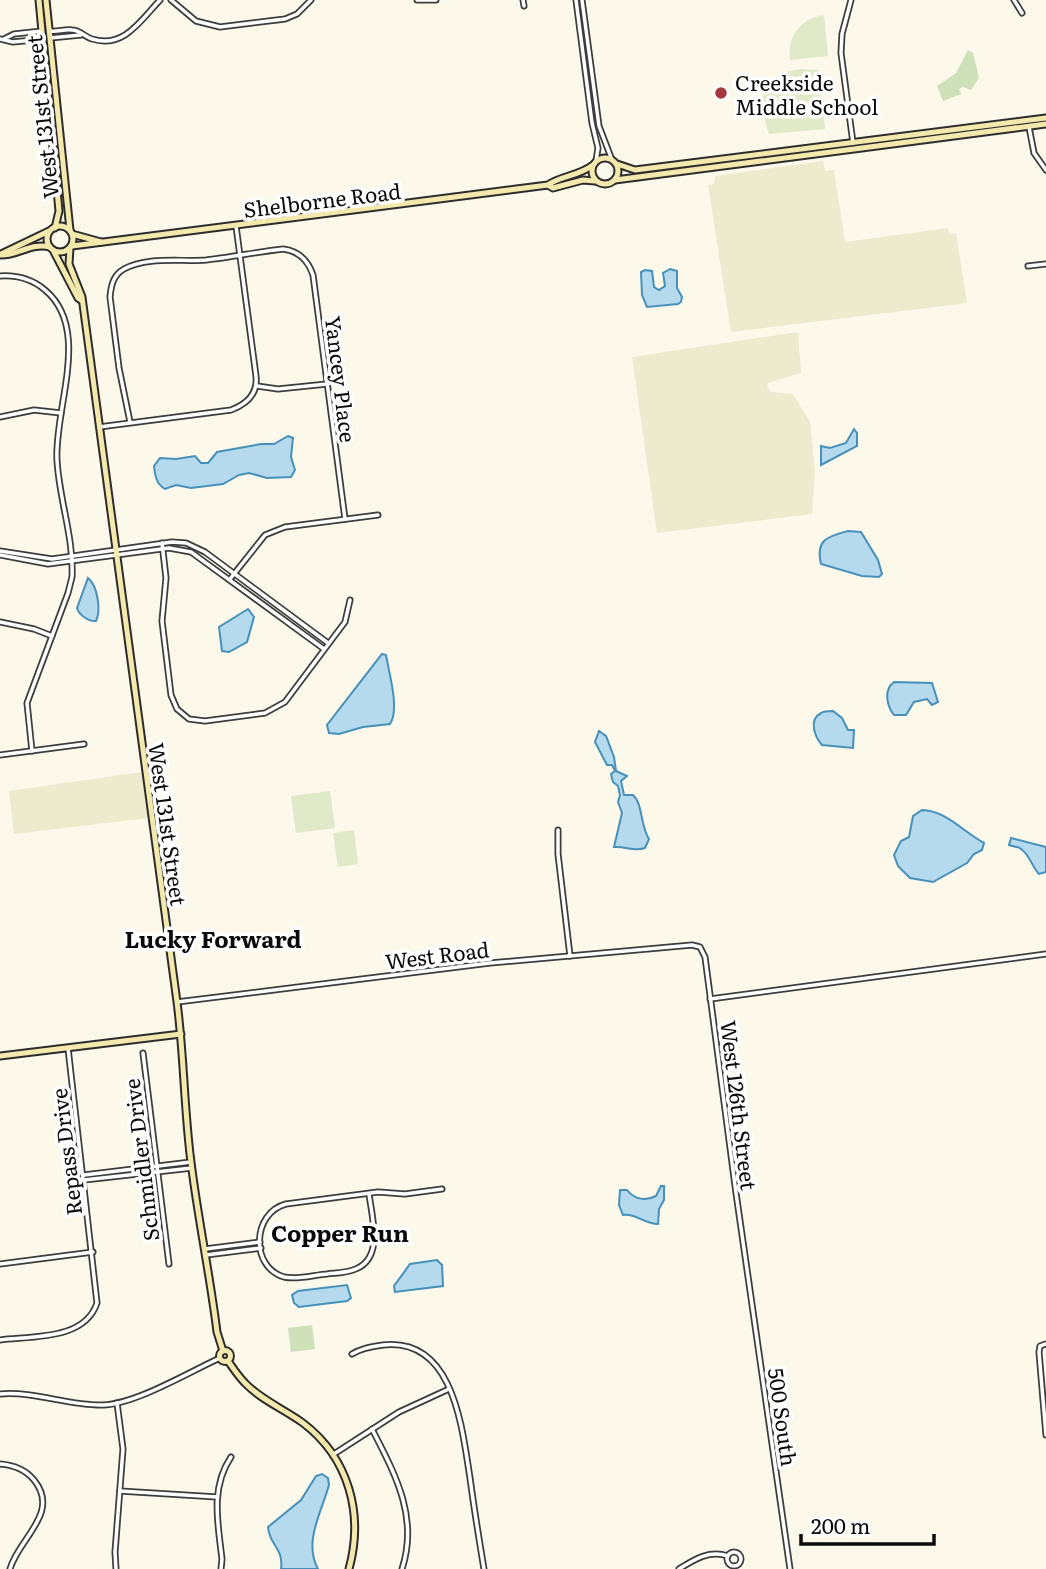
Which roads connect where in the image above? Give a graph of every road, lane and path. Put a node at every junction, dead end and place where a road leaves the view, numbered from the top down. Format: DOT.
graph roads {
  1 [pos="39,0"];
  2 [pos="46,0"];
  3 [pos="160,0"];
  4 [pos="171,0"];
  5 [pos="311,0"];
  6 [pos="417,0"];
  7 [pos="436,0"];
  8 [pos="523,0"];
  9 [pos="576,0"];
  10 [pos="582,0"];
  11 [pos="851,0"];
  12 [pos="1014,0"];
  13 [pos="524,6"];
  14 [pos="1022,13"];
  15 [pos="46,35"];
  16 [pos="2,39"];
  17 [pos="1046,118"];
  18 [pos="1046,124"];
  19 [pos="1029,127"];
  20 [pos="854,146"];
  21 [pos="615,162"];
  22 [pos="594,163"];
  23 [pos="1046,170"];
  24 [pos="615,180"];
  25 [pos="596,181"];
  26 [pos="548,185"];
  27 [pos="236,226"];
  28 [pos="53,229"];
  29 [pos="71,232"];
  30 [pos="101,242"];
  31 [pos="71,247"];
  32 [pos="51,249"];
  33 [pos="1,255"];
  34 [pos="240,256"];
  35 [pos="1046,264"];
  36 [pos="1028,266"];
  37 [pos="0,276"];
  38 [pos="81,300"];
  39 [pos="327,384"];
  40 [pos="257,386"];
  41 [pos="61,413"];
  42 [pos="0,417"];
  43 [pos="130,422"];
  44 [pos="99,426"];
  45 [pos="378,515"];
  46 [pos="345,519"];
  47 [pos="162,543"];
  48 [pos="162,549"];
  49 [pos="0,553"];
  50 [pos="116,553"];
  51 [pos="71,558"];
  52 [pos="235,574"];
  53 [pos="230,579"];
  54 [pos="350,600"];
  55 [pos="0,622"];
  56 [pos="52,636"];
  57 [pos="328,643"];
  58 [pos="324,649"];
  59 [pos="84,744"];
  60 [pos="32,751"];
  61 [pos="0,755"];
  62 [pos="558,830"];
  63 [pos="700,947"];
  64 [pos="1046,954"];
  65 [pos="570,956"];
  66 [pos="710,999"];
  67 [pos="177,1002"];
  68 [pos="181,1034"];
  69 [pos="68,1048"];
  70 [pos="143,1053"];
  71 [pos="0,1056"];
  72 [pos="192,1165"];
  73 [pos="156,1166"];
  74 [pos="157,1172"];
  75 [pos="84,1177"];
  76 [pos="442,1189"];
  77 [pos="369,1194"];
  78 [pos="260,1245"];
  79 [pos="93,1252"];
  80 [pos="205,1252"];
  81 [pos="0,1264"];
  82 [pos="169,1264"];
  83 [pos="747,1269"];
  84 [pos="0,1340"];
  85 [pos="1046,1344"];
  86 [pos="223,1351"];
  87 [pos="352,1354"];
  88 [pos="220,1358"];
  89 [pos="228,1361"];
  90 [pos="449,1389"];
  91 [pos="0,1394"];
  92 [pos="117,1403"];
  93 [pos="372,1429"];
  94 [pos="1046,1435"];
  95 [pos="334,1454"];
  96 [pos="231,1457"];
  97 [pos="0,1464"];
  98 [pos="120,1491"];
  99 [pos="217,1497"];
  100 [pos="728,1556"];
  101 [pos="10,1569"];
  102 [pos="116,1569"];
  103 [pos="221,1569"];
  104 [pos="349,1569"];
  105 [pos="402,1569"];
  106 [pos="484,1569"];
  107 [pos="679,1569"];
  108 [pos="790,1569"];
  1 -- 15 [label="street, West 131st Street"];
  2 -- 15 [label="street, West 131st Street"];
  3 -- 15 [label="street"];
  4 -- 5 [label="street"];
  6 -- 7 [label="street"];
  8 -- 13 [label="street"];
  9 -- 22 [label="street"];
  10 -- 21 [label="street"];
  11 -- 20 [label="street"];
  12 -- 14 [label="street"];
  15 -- 16 [label="street"];
  15 -- 16 [label="street"];
  15 -- 28 [label="street, West 131st Street"];
  15 -- 29 [label="street, West 131st Street"];
  17 -- 20 [label="street"];
  18 -- 19 [label="street"];
  19 -- 20 [label="street"];
  19 -- 23 [label="street"];
  20 -- 21 [label="street"];
  20 -- 24 [label="street"];
  21 -- 22 [label="street"];
  21 -- 24 [label="street"];
  22 -- 25 [label="street"];
  22 -- 26 [label="street, Shelborne Road"];
  24 -- 25 [label="street"];
  25 -- 26 [label="street, Shelborne Road"];
  26 -- 27 [label="street, Shelborne Road"];
  27 -- 30 [label="street, Shelborne Road"];
  27 -- 34 [label="street"];
  28 -- 29 [label="street"];
  28 -- 32 [label="street"];
  28 -- 33 [label="street"];
  29 -- 30 [label="street, Shelborne Road"];
  29 -- 31 [label="street"];
  30 -- 31 [label="street, Shelborne Road"];
  31 -- 32 [label="street"];
  31 -- 38 [label="street, West 131st Street"];
  32 -- 33 [label="street"];
  32 -- 38 [label="street, West 131st Street"];
  34 -- 39 [label="street, Yancey Place"];
  34 -- 40 [label="street"];
  34 -- 43 [label="street"];
  35 -- 36 [label="street"];
  37 -- 41 [label="street"];
  38 -- 44 [label="street, West 131st Street"];
  39 -- 40 [label="street"];
  39 -- 46 [label="street, Yancey Place"];
  40 -- 43 [label="street"];
  41 -- 42 [label="street"];
  41 -- 51 [label="street"];
  43 -- 44 [label="street"];
  44 -- 50 [label="street, West 131st Street"];
  45 -- 46 [label="street"];
  46 -- 52 [label="street"];
  47 -- 48 [label="street"];
  47 -- 50 [label="street"];
  47 -- 52 [label="street"];
  48 -- 50 [label="street"];
  48 -- 53 [label="street"];
  48 -- 58 [label="street"];
  49 -- 51 [label="street"];
  50 -- 51 [label="street"];
  50 -- 67 [label="street, West 131st Street"];
  51 -- 56 [label="street"];
  52 -- 53 [label="street"];
  52 -- 57 [label="street"];
  53 -- 58 [label="street"];
  54 -- 57 [label="street"];
  55 -- 56 [label="street"];
  56 -- 60 [label="street"];
  57 -- 58 [label="street"];
  59 -- 60 [label="street"];
  60 -- 61 [label="street"];
  62 -- 65 [label="street"];
  63 -- 65 [label="street, West Road"];
  63 -- 66 [label="street, West 126th Street"];
  64 -- 66 [label="street"];
  65 -- 67 [label="street, West Road"];
  66 -- 83 [label="street, West 126th Street"];
  67 -- 68 [label="street, West 131st Street"];
  68 -- 69 [label="street"];
  68 -- 72 [label="street, West 131st Street"];
  69 -- 71 [label="street"];
  69 -- 75 [label="street, Repass Drive"];
  70 -- 73 [label="street, Schmidler Drive"];
  72 -- 73 [label="street"];
  72 -- 74 [label="street"];
  72 -- 80 [label="street, West 131st Street"];
  73 -- 74 [label="street, Schmidler Drive"];
  73 -- 75 [label="street"];
  74 -- 75 [label="street"];
  74 -- 82 [label="street, Schmidler Drive"];
  75 -- 79 [label="street, Repass Drive"];
  76 -- 77 [label="street"];
  77 -- 78 [label="street"];
  77 -- 78 [label="street"];
  78 -- 80 [label="street"];
  79 -- 81 [label="street"];
  79 -- 84 [label="street, Repass Drive"];
  80 -- 86 [label="street, West 131st Street"];
  83 -- 108 [label="street, 500 South"];
  85 -- 94 [label="street"];
  86 -- 88 [label="street"];
  86 -- 89 [label="street, West 131st Street"];
  87 -- 90 [label="street"];
  88 -- 89 [label="street"];
  88 -- 92 [label="street"];
  89 -- 95 [label="street"];
  90 -- 93 [label="street"];
  90 -- 106 [label="street"];
  91 -- 92 [label="street"];
  92 -- 98 [label="street"];
  93 -- 95 [label="street"];
  93 -- 105 [label="street"];
  95 -- 104 [label="street"];
  96 -- 99 [label="street"];
  97 -- 101 [label="street"];
  98 -- 99 [label="street"];
  98 -- 102 [label="street"];
  99 -- 103 [label="street"];
  100 -- 100 [label="street"];
  100 -- 107 [label="street"];
}
